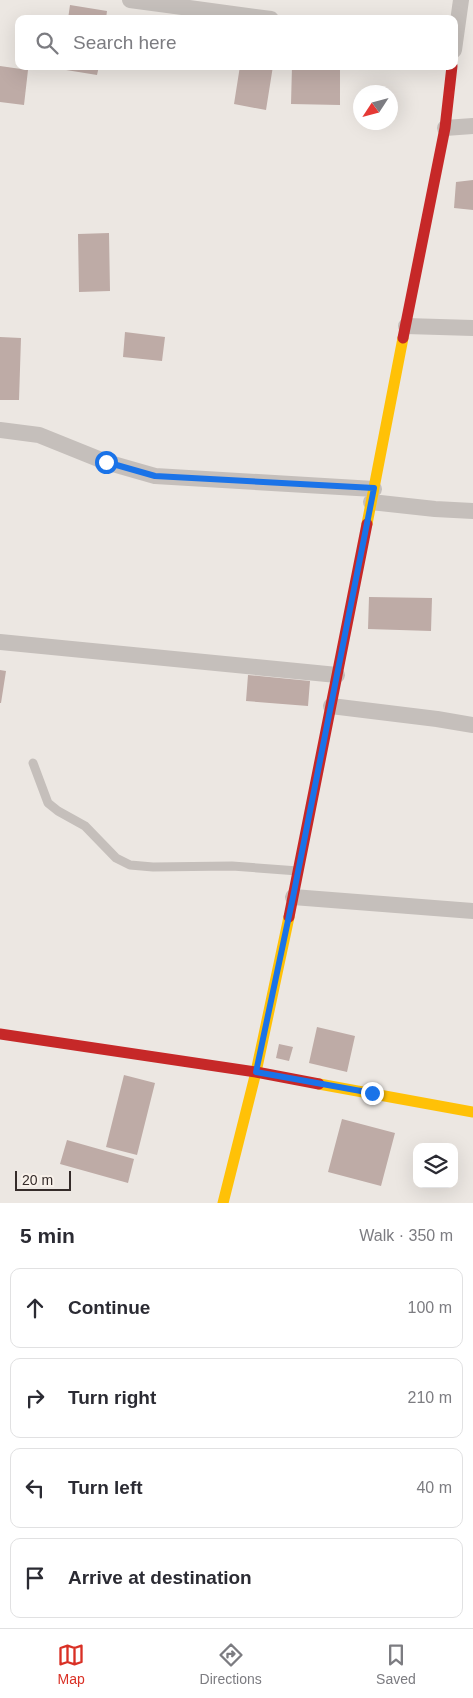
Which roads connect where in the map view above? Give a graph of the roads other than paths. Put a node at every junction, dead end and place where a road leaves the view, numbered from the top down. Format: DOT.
graph roads {
  1 [pos="130,0"];
  2 [pos="460,0"];
  3 [pos="241,15"];
  4 [pos="458,16"];
  5 [pos="451,70"];
  6 [pos="473,126"];
  7 [pos="444,128"];
  8 [pos="406,326"];
  9 [pos="473,328"];
  10 [pos="0,430"];
  11 [pos="373,495"];
  12 [pos="473,511"];
  13 [pos="0,642"];
  14 [pos="337,675"];
  15 [pos="331,706"];
  16 [pos="473,725"];
  17 [pos="33,764"];
  18 [pos="298,872"];
  19 [pos="293,897"];
  20 [pos="473,911"];
  21 [pos="0,1034"];
  22 [pos="256,1072"];
  23 [pos="473,1112"];
  24 [pos="223,1203"];
  1 -- 3 [label="street"];
  2 -- 4 [label="street"];
  5 -- 7 [label="street"];
  6 -- 7 [label="street"];
  7 -- 8 [label="street"];
  8 -- 9 [label="street"];
  8 -- 11 [label="street"];
  10 -- 11 [label="street"];
  11 -- 12 [label="street"];
  11 -- 14 [label="street"];
  13 -- 14 [label="street"];
  14 -- 15 [label="street"];
  15 -- 16 [label="street"];
  15 -- 18 [label="street"];
  17 -- 18 [label="lane"];
  18 -- 19 [label="street"];
  19 -- 20 [label="street"];
  19 -- 22 [label="street"];
  21 -- 22 [label="street"];
  22 -- 23 [label="street"];
  22 -- 24 [label="street"];
}
